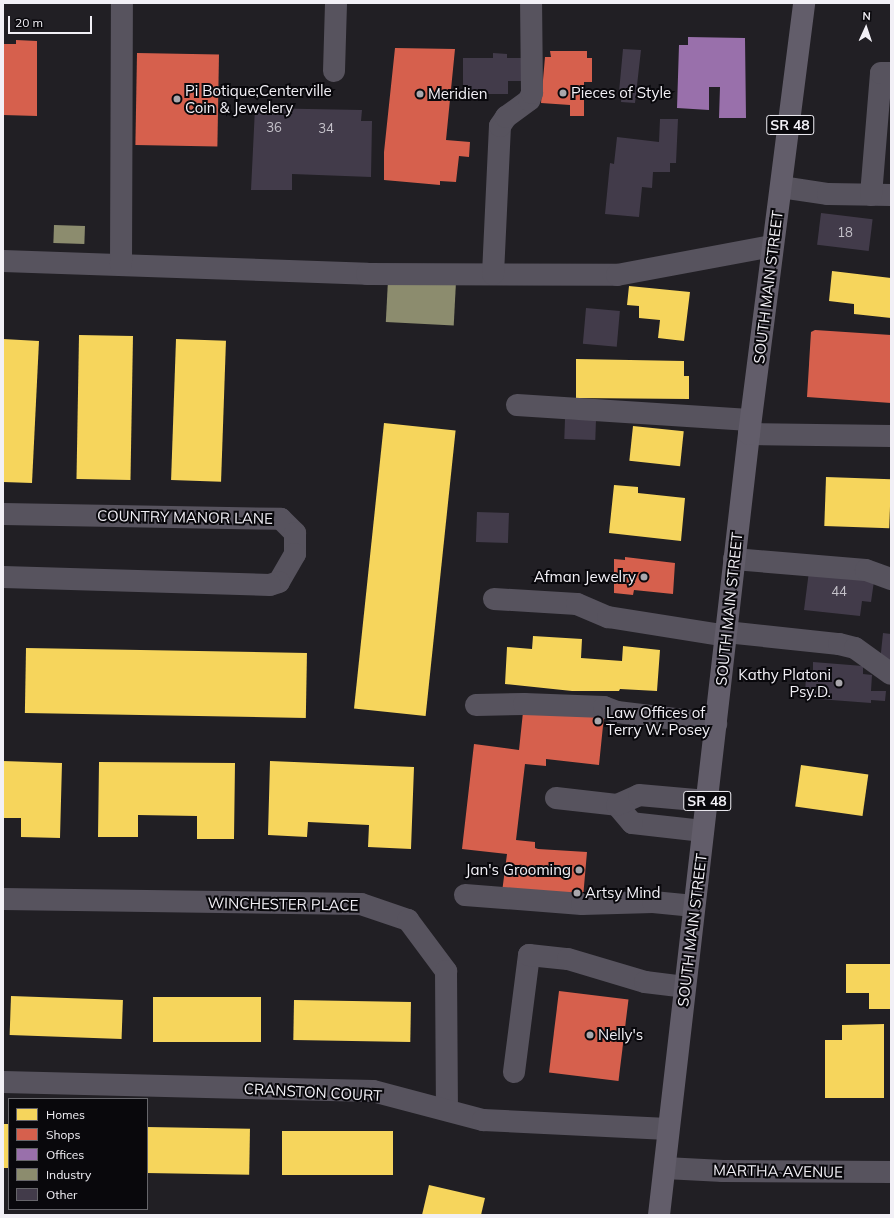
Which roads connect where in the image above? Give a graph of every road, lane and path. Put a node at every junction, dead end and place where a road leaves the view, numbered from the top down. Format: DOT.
graph roads {
  1 [pos="122,3"];
  2 [pos="336,3"];
  3 [pos="531,3"];
  4 [pos="804,3"];
  5 [pos="334,71"];
  6 [pos="891,74"];
  7 [pos="781,187"];
  8 [pos="881,195"];
  9 [pos="772,246"];
  10 [pos="3,261"];
  11 [pos="122,265"];
  12 [pos="493,274"];
  13 [pos="517,405"];
  14 [pos="749,427"];
  15 [pos="891,436"];
  16 [pos="3,514"];
  17 [pos="734,559"];
  18 [pos="3,577"];
  19 [pos="891,579"];
  20 [pos="494,599"];
  21 [pos="726,634"];
  22 [pos="891,674"];
  23 [pos="476,706"];
  24 [pos="716,724"];
  25 [pos="556,798"];
  26 [pos="707,801"];
  27 [pos="617,805"];
  28 [pos="703,831"];
  29 [pos="464,895"];
  30 [pos="3,899"];
  31 [pos="694,906"];
  32 [pos="685,987"];
  33 [pos="514,1072"];
  34 [pos="3,1082"];
  35 [pos="447,1108"];
  36 [pos="668,1129"];
  37 [pos="665,1168"];
  38 [pos="891,1172"];
  39 [pos="659,1215"];
  1 -- 11 [label="street"];
  2 -- 5 [label="street"];
  3 -- 12 [label="street"];
  4 -- 7 [label="main road, SOUTH MAIN STREET / SR 48"];
  6 -- 8 [label="street"];
  7 -- 8 [label="street"];
  7 -- 9 [label="main road, SOUTH MAIN STREET / SR 48"];
  9 -- 12 [label="street"];
  9 -- 14 [label="main road, SOUTH MAIN STREET / SR 48"];
  10 -- 11 [label="street"];
  11 -- 12 [label="street"];
  13 -- 14 [label="street"];
  14 -- 15 [label="street"];
  14 -- 17 [label="main road, SOUTH MAIN STREET / SR 48"];
  16 -- 18 [label="street, COUNTRY MANOR LANE"];
  17 -- 19 [label="street"];
  17 -- 21 [label="main road, SOUTH MAIN STREET / SR 48"];
  20 -- 21 [label="street"];
  21 -- 22 [label="street"];
  21 -- 24 [label="main road, SOUTH MAIN STREET / SR 48"];
  23 -- 24 [label="street"];
  24 -- 26 [label="main road, SOUTH MAIN STREET / SR 48"];
  25 -- 27 [label="street"];
  26 -- 27 [label="street"];
  26 -- 28 [label="main road, SOUTH MAIN STREET / SR 48"];
  27 -- 28 [label="street"];
  28 -- 31 [label="main road, SOUTH MAIN STREET / SR 48"];
  29 -- 31 [label="street"];
  30 -- 35 [label="street, WINCHESTER PLACE"];
  31 -- 32 [label="main road, SOUTH MAIN STREET / SR 48"];
  32 -- 33 [label="street"];
  32 -- 36 [label="main road, SOUTH MAIN STREET / SR 48"];
  34 -- 35 [label="street, CRANSTON COURT"];
  35 -- 36 [label="street, CRANSTON COURT"];
  36 -- 37 [label="main road, SOUTH MAIN STREET / SR 48"];
  37 -- 38 [label="street, MARTHA AVENUE"];
  37 -- 39 [label="main road, SOUTH MAIN STREET / SR 48"];
}
